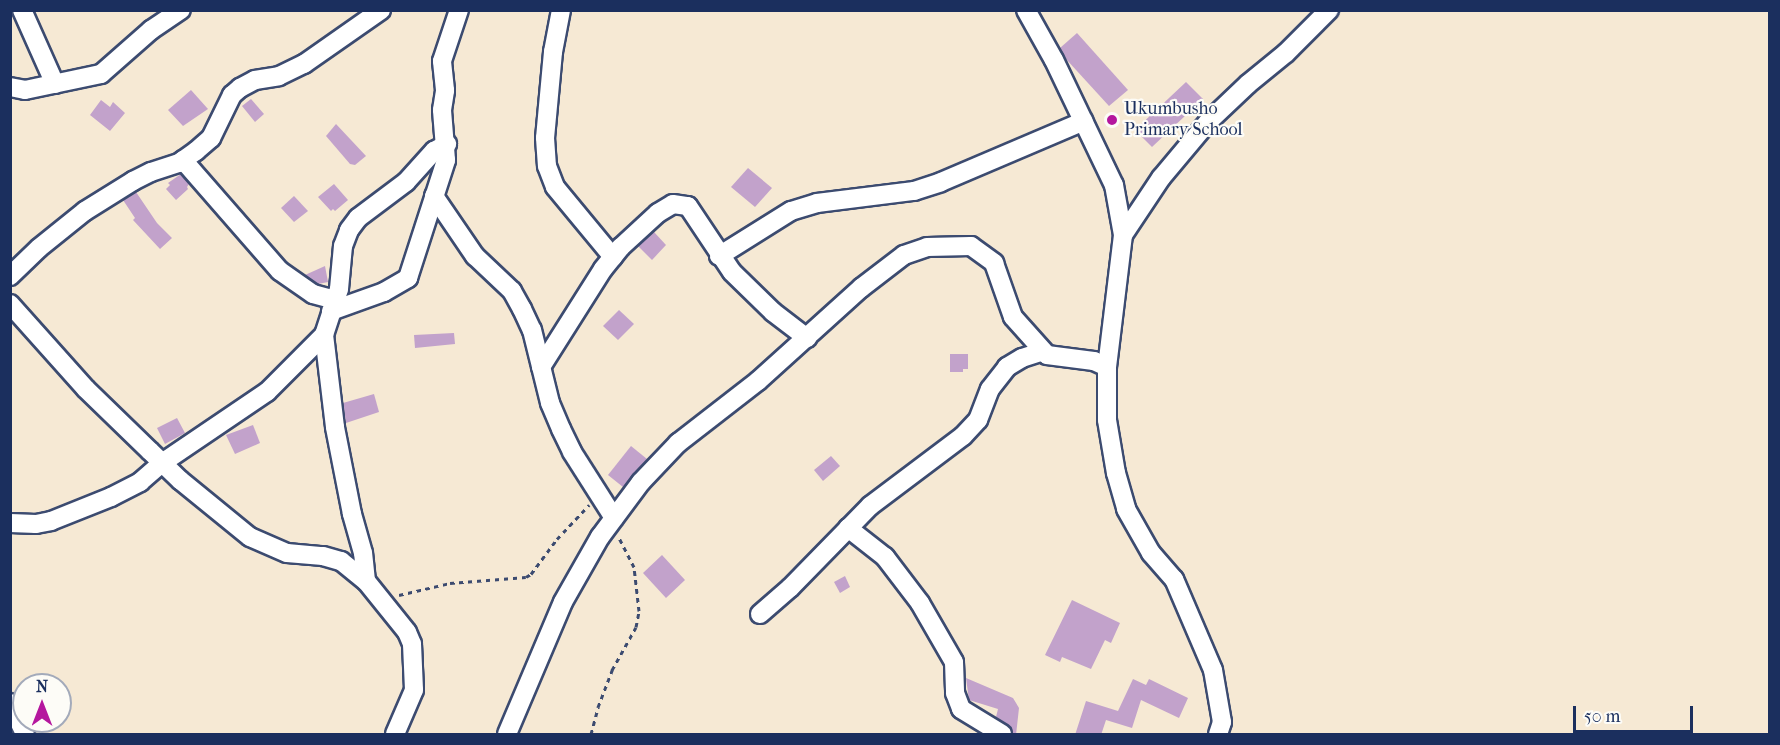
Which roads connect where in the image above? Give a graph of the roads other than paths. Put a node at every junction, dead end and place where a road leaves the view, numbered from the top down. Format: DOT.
graph roads {
  1 [pos="22,10"];
  2 [pos="182,10"];
  3 [pos="381,10"];
  4 [pos="459,10"];
  5 [pos="561,10"];
  6 [pos="1026,10"];
  7 [pos="1329,10"];
  8 [pos="55,84"];
  9 [pos="10,87"];
  10 [pos="1084,121"];
  11 [pos="447,144"];
  12 [pos="183,160"];
  13 [pos="434,196"];
  14 [pos="1123,235"];
  15 [pos="719,256"];
  16 [pos="613,257"];
  17 [pos="10,276"];
  18 [pos="10,304"];
  19 [pos="333,306"];
  20 [pos="324,335"];
  21 [pos="807,338"];
  22 [pos="1043,351"];
  23 [pos="541,367"];
  24 [pos="1107,367"];
  25 [pos="162,463"];
  26 [pos="612,521"];
  27 [pos="10,524"];
  28 [pos="848,528"];
  29 [pos="366,581"];
  30 [pos="760,614"];
  31 [pos="10,703"];
  32 [pos="26,735"];
  33 [pos="395,735"];
  34 [pos="507,735"];
  35 [pos="1002,735"];
  36 [pos="1218,735"];
  1 -- 8 [label="street"];
  2 -- 8 [label="street"];
  3 -- 12 [label="street"];
  4 -- 11 [label="street"];
  5 -- 16 [label="street"];
  6 -- 10 [label="street"];
  7 -- 14 [label="street"];
  8 -- 9 [label="street"];
  10 -- 14 [label="street"];
  10 -- 15 [label="street"];
  11 -- 13 [label="street"];
  11 -- 19 [label="street"];
  12 -- 17 [label="street"];
  12 -- 19 [label="street"];
  13 -- 19 [label="street"];
  13 -- 23 [label="street"];
  14 -- 24 [label="street"];
  15 -- 16 [label="street"];
  15 -- 21 [label="street"];
  16 -- 23 [label="street"];
  18 -- 25 [label="street"];
  19 -- 20 [label="street"];
  20 -- 25 [label="street"];
  20 -- 29 [label="street"];
  21 -- 22 [label="street"];
  21 -- 26 [label="street"];
  22 -- 24 [label="street"];
  22 -- 28 [label="street"];
  23 -- 26 [label="street"];
  24 -- 36 [label="street"];
  25 -- 27 [label="street"];
  25 -- 29 [label="street"];
  26 -- 34 [label="street"];
  28 -- 30 [label="street"];
  28 -- 35 [label="street"];
  29 -- 33 [label="street"];
  31 -- 32 [label="street"];
}
